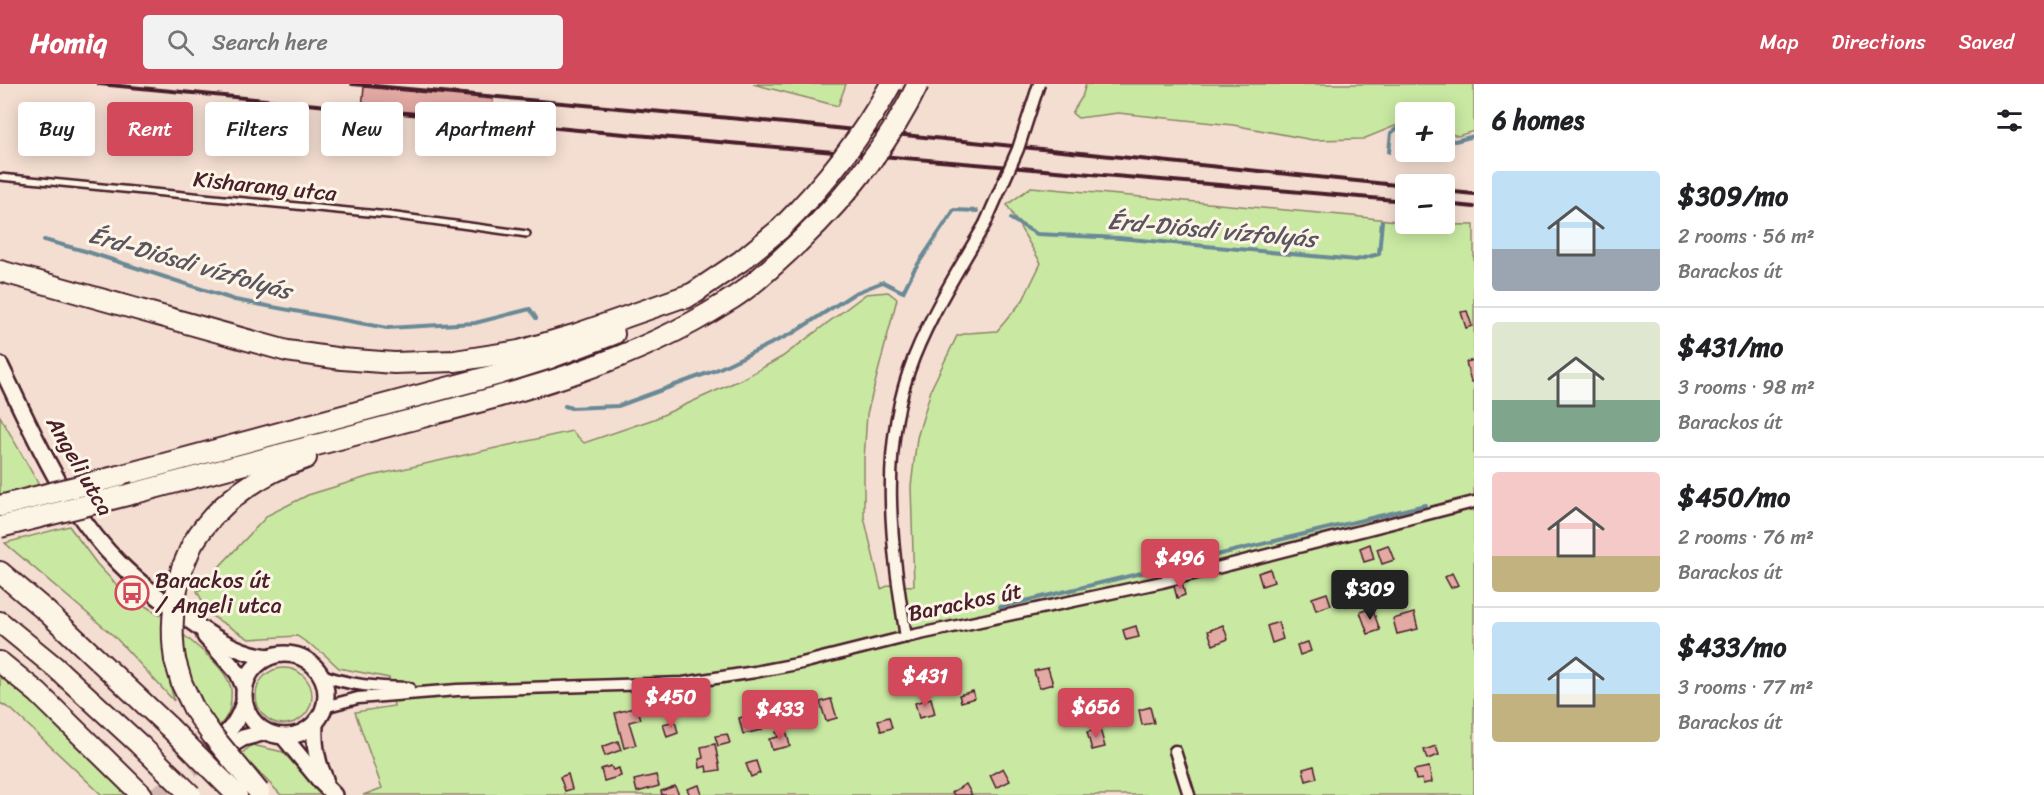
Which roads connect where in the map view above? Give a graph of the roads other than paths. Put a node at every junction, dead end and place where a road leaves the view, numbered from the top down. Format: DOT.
graph roads {
  1 [pos="891,84"];
  2 [pos="918,84"];
  3 [pos="1039,84"];
  4 [pos="0,177"];
  5 [pos="527,234"];
  6 [pos="0,272"];
  7 [pos="697,292"];
  8 [pos="0,365"];
  9 [pos="383,427"];
  10 [pos="1474,502"];
  11 [pos="0,507"];
  12 [pos="0,527"];
  13 [pos="0,572"];
  14 [pos="0,622"];
  15 [pos="192,623"];
  16 [pos="906,637"];
  17 [pos="269,657"];
  18 [pos="0,662"];
  19 [pos="0,670"];
  20 [pos="320,674"];
  21 [pos="457,690"];
  22 [pos="38,693"];
  23 [pos="244,694"];
  24 [pos="324,707"];
  25 [pos="315,724"];
  26 [pos="266,732"];
  27 [pos="282,736"];
  28 [pos="1175,751"];
  29 [pos="260,794"];
  30 [pos="142,795"];
  31 [pos="191,795"];
  32 [pos="237,795"];
  33 [pos="334,795"];
  34 [pos="1189,795"];
  1 -- 7 [label="highway, bridge"];
  2 -- 9 [label="highway, bridge"];
  3 -- 16 [label="street, bridge"];
  4 -- 5 [label="lane, Kisharang utca"];
  6 -- 7 [label="highway"];
  7 -- 11 [label="highway, bridge"];
  8 -- 15 [label="street, Angeli utca"];
  9 -- 12 [label="highway, bridge"];
  9 -- 29 [label="highway, bridge"];
  10 -- 16 [label="street, Barackos út"];
  13 -- 32 [label="highway, bridge"];
  14 -- 31 [label="highway, bridge"];
  15 -- 17 [label="street, Angeli utca"];
  15 -- 23 [label="street, Angeli utca"];
  16 -- 21 [label="street, Barackos út"];
  17 -- 20 [label="street"];
  17 -- 23 [label="street"];
  18 -- 22 [label="highway"];
  19 -- 22 [label="highway"];
  20 -- 21 [label="street, Barackos út"];
  20 -- 24 [label="street"];
  21 -- 24 [label="street, Barackos út"];
  22 -- 30 [label="highway"];
  23 -- 26 [label="street"];
  23 -- 26 [label="street"];
  24 -- 25 [label="street"];
  25 -- 27 [label="street"];
  25 -- 33 [label="street"];
  26 -- 27 [label="street"];
  27 -- 33 [label="street"];
  28 -- 34 [label="street"];
}
